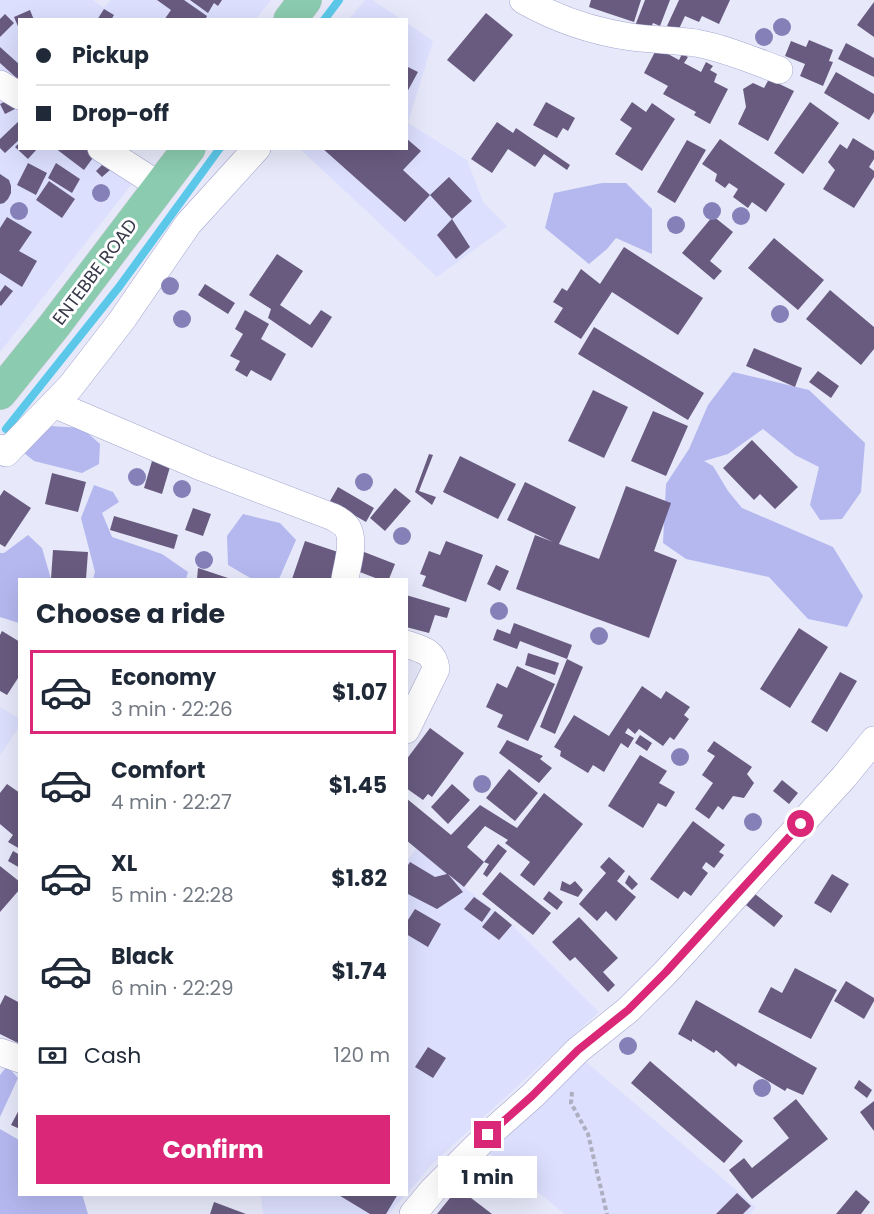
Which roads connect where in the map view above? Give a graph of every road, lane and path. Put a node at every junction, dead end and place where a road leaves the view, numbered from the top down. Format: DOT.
graph roads {
  1 [pos="305,0"];
  2 [pos="523,0"];
  3 [pos="292,18"];
  4 [pos="779,70"];
  5 [pos="0,84"];
  6 [pos="18,95"];
  7 [pos="104,150"];
  8 [pos="187,150"];
  9 [pos="255,150"];
  10 [pos="160,186"];
  11 [pos="0,393"];
  12 [pos="54,404"];
  13 [pos="0,448"];
  14 [pos="345,578"];
  15 [pos="408,645"];
  16 [pos="408,726"];
  17 [pos="874,740"];
  18 [pos="578,1050"];
  19 [pos="0,1052"];
  20 [pos="18,1058"];
  21 [pos="414,1214"];
  22 [pos="607,1214"];
  1 -- 3 [label="main road"];
  2 -- 4 [label="street"];
  5 -- 6 [label="street"];
  7 -- 10 [label="street"];
  8 -- 10 [label="main road, ENTEBBE ROAD"];
  9 -- 12 [label="street"];
  10 -- 11 [label="main road, ENTEBBE ROAD"];
  12 -- 13 [label="street"];
  12 -- 14 [label="street"];
  15 -- 16 [label="street"];
  17 -- 18 [label="street"];
  18 -- 21 [label="street"];
  18 -- 22 [label="path"];
  19 -- 20 [label="street"];
}
